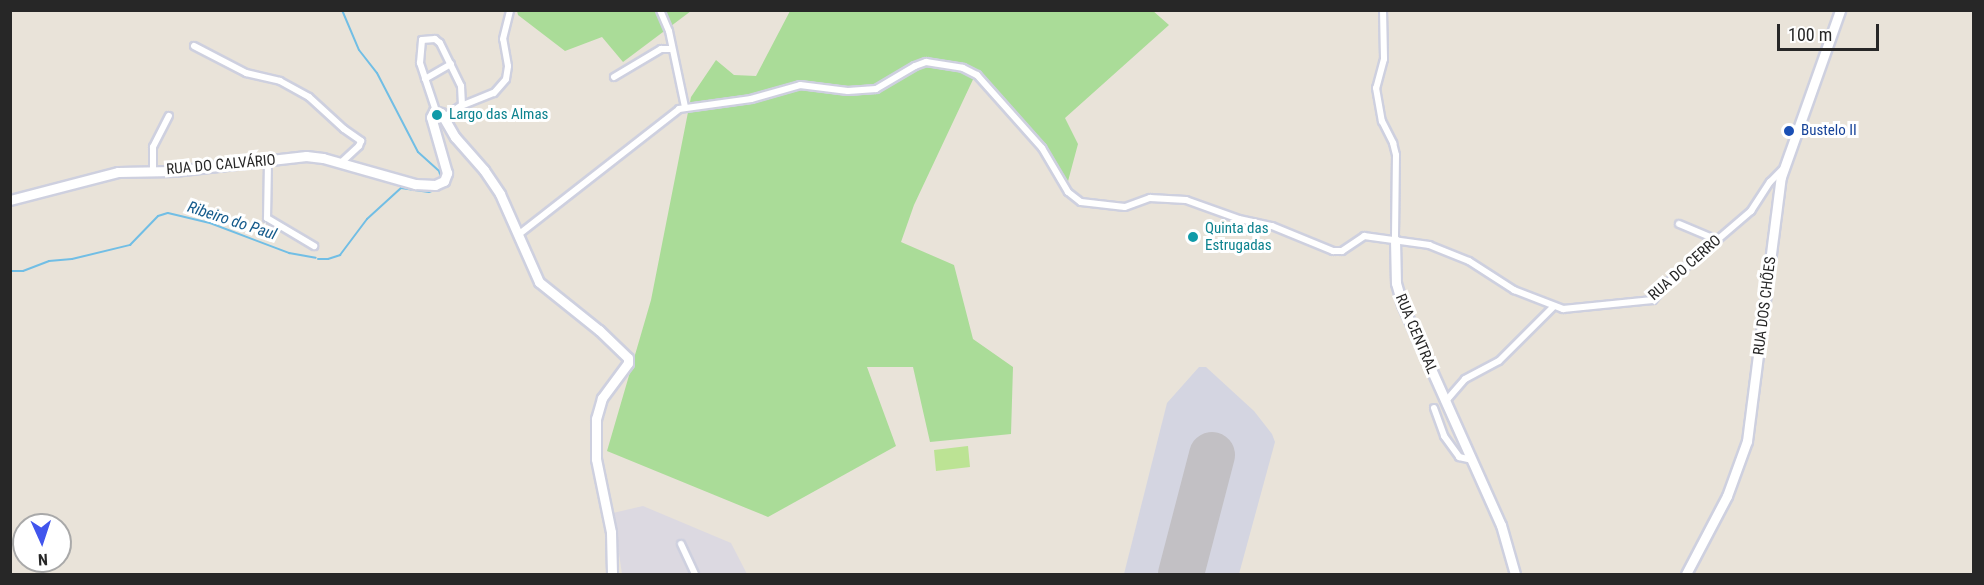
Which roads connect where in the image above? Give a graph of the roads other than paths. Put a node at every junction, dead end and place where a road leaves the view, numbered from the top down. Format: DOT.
graph roads {
  1 [pos="510,10"];
  2 [pos="660,10"];
  3 [pos="1383,10"];
  4 [pos="1840,10"];
  5 [pos="194,46"];
  6 [pos="672,49"];
  7 [pos="451,64"];
  8 [pos="615,77"];
  9 [pos="425,80"];
  10 [pos="462,106"];
  11 [pos="685,106"];
  12 [pos="440,114"];
  13 [pos="169,116"];
  14 [pos="268,162"];
  15 [pos="341,163"];
  16 [pos="153,170"];
  17 [pos="1783,170"];
  18 [pos="10,200"];
  19 [pos="1679,224"];
  20 [pos="518,235"];
  21 [pos="1395,240"];
  22 [pos="1718,240"];
  23 [pos="314,246"];
  24 [pos="1553,307"];
  25 [pos="1445,402"];
  26 [pos="1434,408"];
  27 [pos="1472,460"];
  28 [pos="681,544"];
  29 [pos="612,574"];
  30 [pos="694,574"];
  31 [pos="1515,574"];
  32 [pos="1686,574"];
  1 -- 10 [label="street"];
  2 -- 6 [label="street"];
  3 -- 21 [label="street, RUA CENTRAL"];
  4 -- 17 [label="street, RUA DOS CHÕES"];
  5 -- 15 [label="street"];
  6 -- 8 [label="street"];
  6 -- 11 [label="street"];
  7 -- 9 [label="street"];
  7 -- 9 [label="street"];
  7 -- 10 [label="street"];
  9 -- 12 [label="street"];
  10 -- 12 [label="street"];
  11 -- 20 [label="street"];
  11 -- 21 [label="street, RUA DO CERRO"];
  12 -- 15 [label="street, RUA DO CALVÁRIO"];
  12 -- 20 [label="street"];
  13 -- 16 [label="street"];
  14 -- 15 [label="street, RUA DO CALVÁRIO"];
  14 -- 16 [label="street, RUA DO CALVÁRIO"];
  14 -- 23 [label="street"];
  16 -- 18 [label="street, RUA DO CALVÁRIO"];
  17 -- 22 [label="street, RUA DO CERRO"];
  17 -- 32 [label="street, RUA DOS CHÕES"];
  19 -- 22 [label="street"];
  20 -- 29 [label="street"];
  21 -- 24 [label="street, RUA DO CERRO"];
  21 -- 25 [label="street, RUA CENTRAL"];
  22 -- 24 [label="street, RUA DO CERRO"];
  24 -- 25 [label="street"];
  25 -- 27 [label="street, RUA CENTRAL"];
  26 -- 27 [label="street"];
  27 -- 31 [label="street, RUA CENTRAL"];
  28 -- 30 [label="street"];
}
